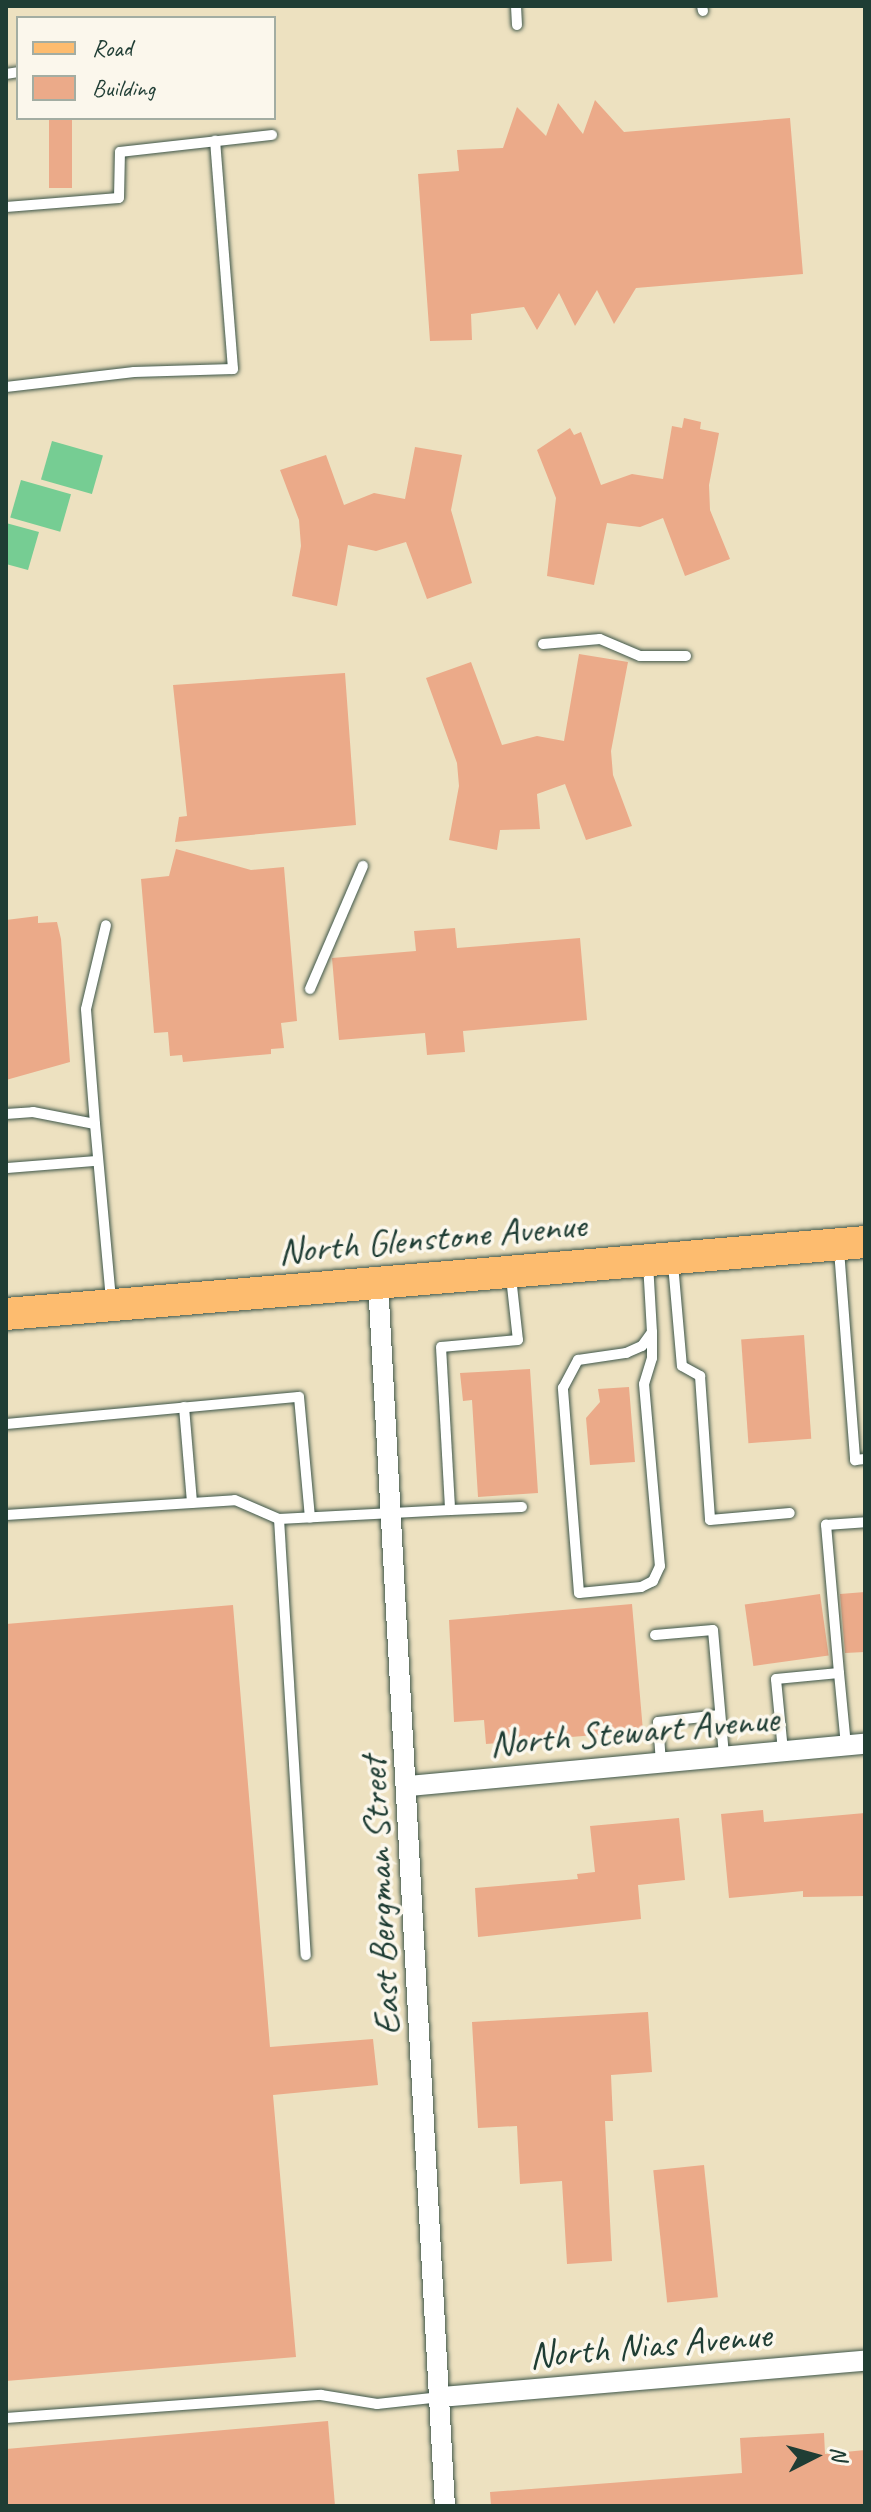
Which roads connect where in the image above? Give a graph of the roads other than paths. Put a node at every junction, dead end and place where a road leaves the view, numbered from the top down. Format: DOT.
graph roads {
  1 [pos="516,6"];
  2 [pos="517,25"];
  3 [pos="272,135"];
  4 [pos="215,141"];
  5 [pos="6,207"];
  6 [pos="6,387"];
  7 [pos="543,644"];
  8 [pos="686,656"];
  9 [pos="363,866"];
  10 [pos="106,925"];
  11 [pos="310,989"];
  12 [pos="6,1114"];
  13 [pos="95,1124"];
  14 [pos="95,1161"];
  15 [pos="6,1168"];
  16 [pos="852,1243"];
  17 [pos="660,1259"];
  18 [pos="511,1271"];
  19 [pos="378,1282"];
  20 [pos="112,1305"];
  21 [pos="6,1314"];
  22 [pos="652,1332"];
  23 [pos="184,1407"];
  24 [pos="6,1424"];
  25 [pos="865,1459"];
  26 [pos="192,1503"];
  27 [pos="522,1507"];
  28 [pos="450,1510"];
  29 [pos="790,1513"];
  30 [pos="392,1514"];
  31 [pos="6,1515"];
  32 [pos="310,1517"];
  33 [pos="279,1519"];
  34 [pos="865,1522"];
  35 [pos="655,1635"];
  36 [pos="839,1673"];
  37 [pos="720,1715"];
  38 [pos="856,1745"];
  39 [pos="783,1751"];
  40 [pos="724,1757"];
  41 [pos="661,1763"];
  42 [pos="408,1786"];
  43 [pos="306,1955"];
  44 [pos="865,2361"];
  45 [pos="441,2397"];
  46 [pos="6,2418"];
  47 [pos="445,2506"];
  1 -- 2 [label="lane"];
  3 -- 4 [label="lane"];
  4 -- 5 [label="lane"];
  4 -- 6 [label="lane"];
  7 -- 8 [label="lane"];
  9 -- 11 [label="lane"];
  10 -- 13 [label="lane"];
  12 -- 13 [label="lane"];
  13 -- 14 [label="lane"];
  14 -- 15 [label="lane"];
  14 -- 20 [label="lane"];
  16 -- 17 [label="main road, North Glenstone Avenue"];
  16 -- 25 [label="lane"];
  17 -- 18 [label="main road, North Glenstone Avenue"];
  17 -- 22 [label="lane"];
  17 -- 29 [label="lane"];
  18 -- 19 [label="main road, North Glenstone Avenue"];
  18 -- 28 [label="lane"];
  19 -- 20 [label="main road, North Glenstone Avenue"];
  19 -- 30 [label="street, East Bergman Street"];
  20 -- 21 [label="main road, North Glenstone Avenue"];
  22 -- 22 [label="lane"];
  23 -- 24 [label="lane"];
  23 -- 26 [label="lane"];
  23 -- 32 [label="lane"];
  26 -- 31 [label="lane"];
  26 -- 33 [label="lane"];
  27 -- 28 [label="lane"];
  28 -- 30 [label="lane"];
  30 -- 32 [label="lane"];
  30 -- 42 [label="street, East Bergman Street"];
  32 -- 33 [label="lane"];
  33 -- 43 [label="lane"];
  34 -- 36 [label="lane"];
  35 -- 37 [label="lane"];
  36 -- 38 [label="lane"];
  36 -- 39 [label="lane"];
  37 -- 40 [label="lane"];
  37 -- 41 [label="lane"];
  38 -- 39 [label="street, North Stewart Avenue"];
  39 -- 40 [label="street, North Stewart Avenue"];
  40 -- 41 [label="street, North Stewart Avenue"];
  41 -- 42 [label="street, North Stewart Avenue"];
  42 -- 45 [label="street, East Bergman Street"];
  44 -- 45 [label="street, North Nias Avenue"];
  45 -- 46 [label="lane"];
  45 -- 47 [label="street, East Bergman Street"];
}
